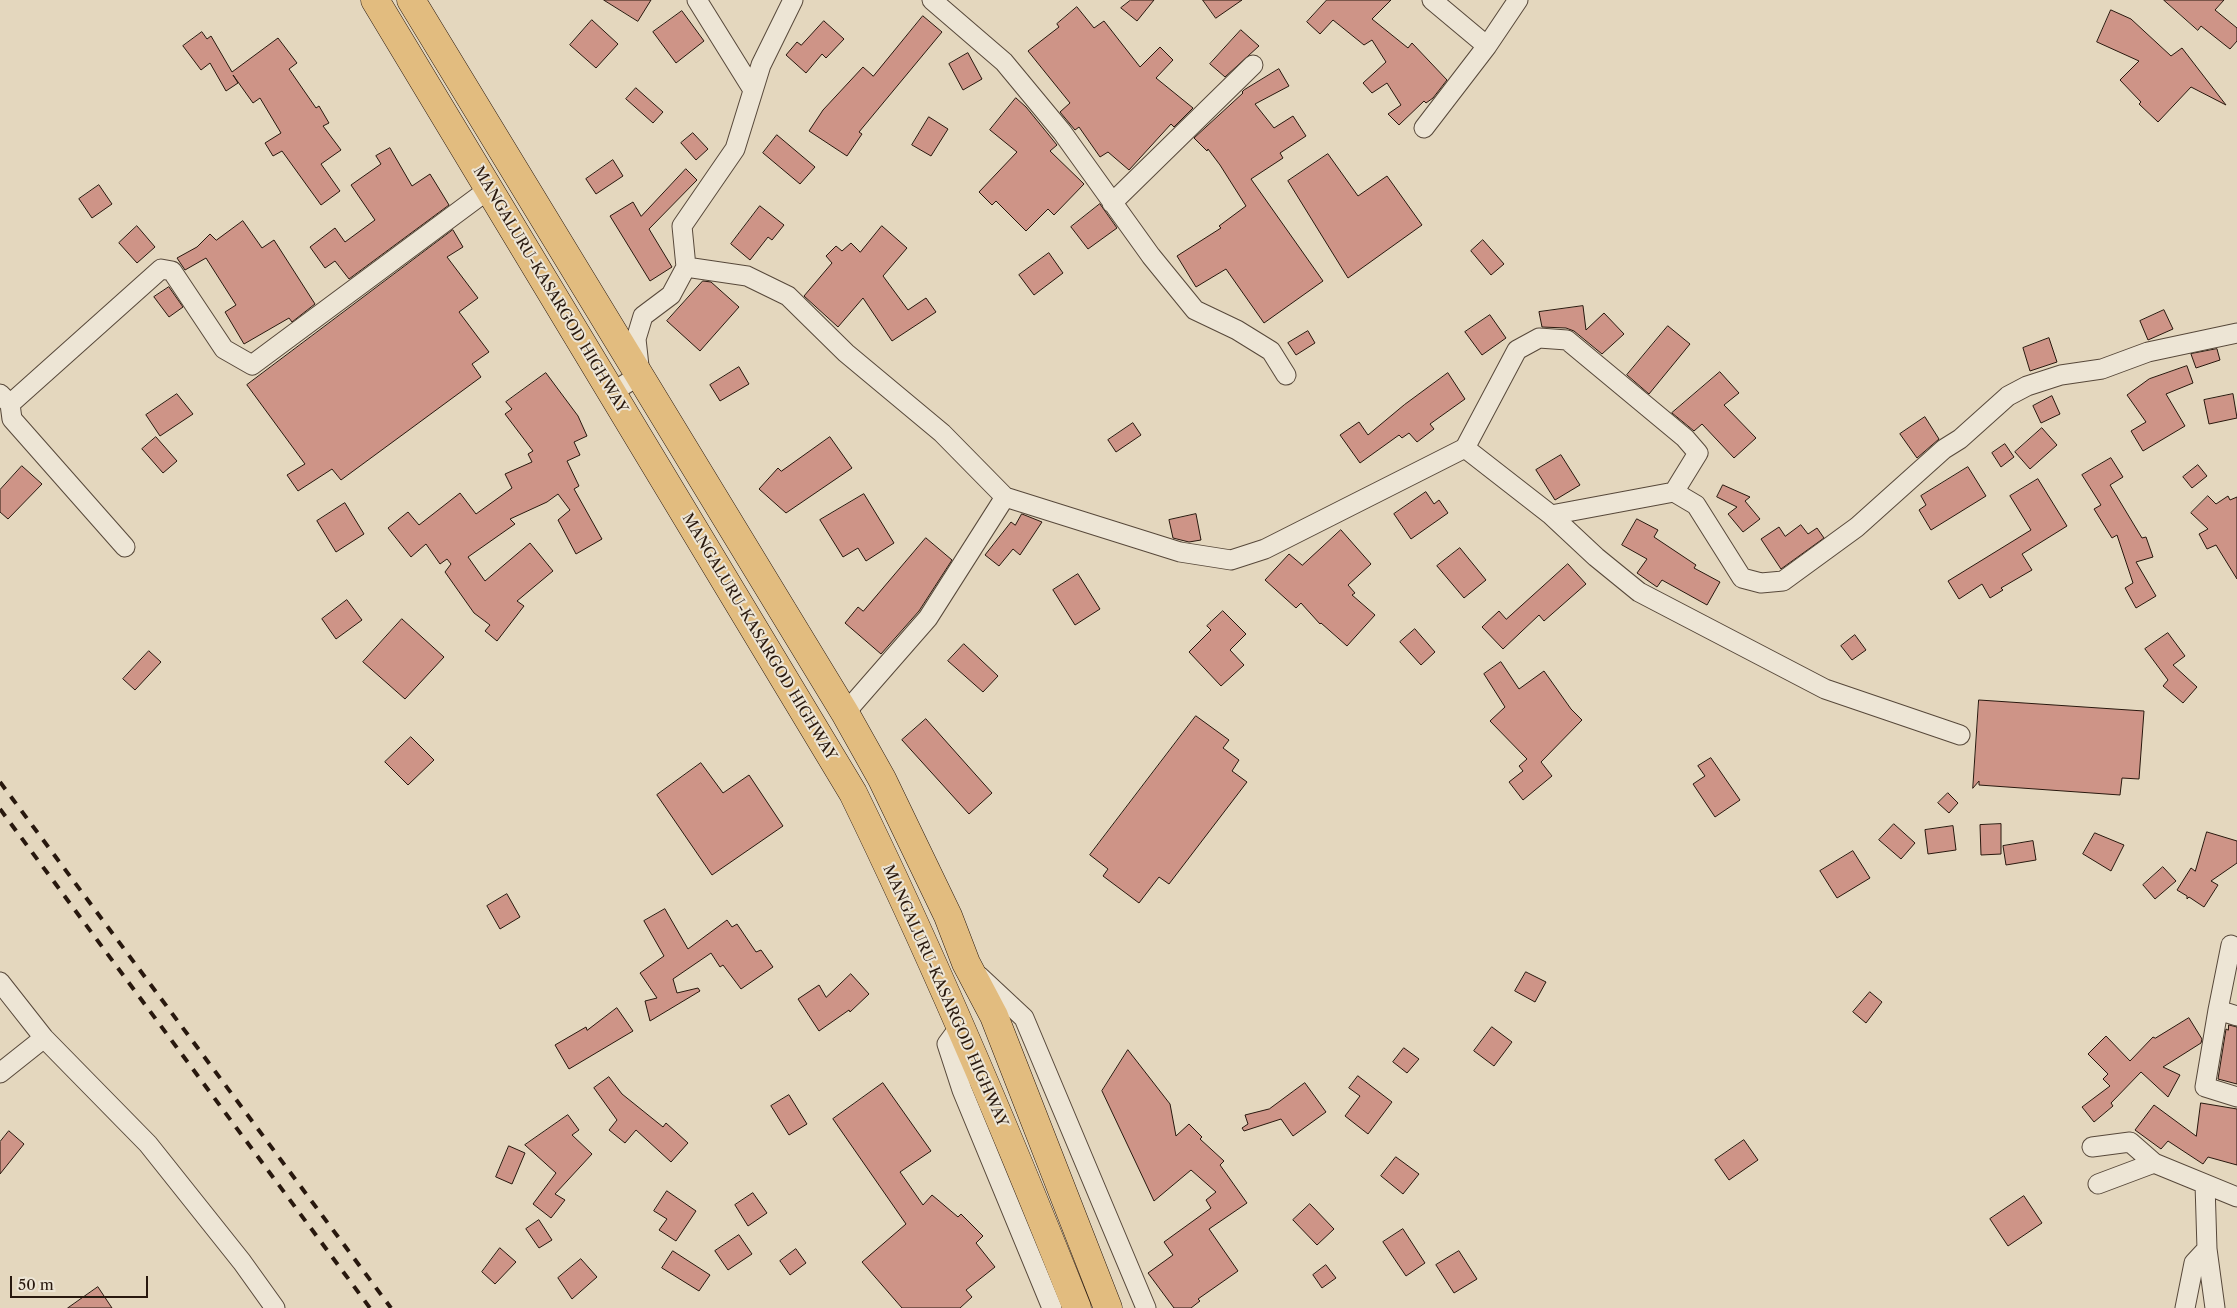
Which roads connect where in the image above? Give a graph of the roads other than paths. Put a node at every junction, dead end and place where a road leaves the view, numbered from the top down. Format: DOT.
graph roads {
  1 [pos="375,0"];
  2 [pos="411,0"];
  3 [pos="697,0"];
  4 [pos="793,0"];
  5 [pos="932,0"];
  6 [pos="1432,0"];
  7 [pos="1518,0"];
  8 [pos="1488,46"];
  9 [pos="1253,65"];
  10 [pos="753,90"];
  11 [pos="1424,128"];
  12 [pos="489,189"];
  13 [pos="1112,203"];
  14 [pos="686,267"];
  15 [pos="2237,333"];
  16 [pos="640,375"];
  17 [pos="1286,375"];
  18 [pos="611,393"];
  19 [pos="5,398"];
  20 [pos="1465,448"];
  21 [pos="1674,492"];
  22 [pos="1005,497"];
  23 [pos="1551,515"];
  24 [pos="125,547"];
  25 [pos="845,713"];
  26 [pos="1960,735"];
  27 [pos="2231,945"];
  28 [pos="966,963"];
  29 [pos="0,982"];
  30 [pos="2218,1010"];
  31 [pos="2237,1016"];
  32 [pos="961,1025"];
  33 [pos="44,1038"];
  34 [pos="0,1073"];
  35 [pos="2237,1097"];
  36 [pos="2092,1147"];
  37 [pos="2154,1163"];
  38 [pos="2098,1184"];
  39 [pos="2205,1184"];
  40 [pos="2237,1197"];
  41 [pos="2207,1249"];
  42 [pos="275,1308"];
  43 [pos="1052,1308"];
  44 [pos="1077,1308"];
  45 [pos="1108,1308"];
  46 [pos="1146,1308"];
  47 [pos="2185,1308"];
  48 [pos="2215,1308"];
  1 -- 12 [label="highway, MANGALURU-KASARGOD HIGHWAY"];
  2 -- 16 [label="highway, MANGALURU-KASARGOD HIGHWAY"];
  3 -- 10 [label="street"];
  4 -- 10 [label="street"];
  5 -- 13 [label="street"];
  6 -- 8 [label="street"];
  7 -- 8 [label="street"];
  8 -- 11 [label="street"];
  9 -- 13 [label="street"];
  10 -- 14 [label="street"];
  12 -- 18 [label="highway, MANGALURU-KASARGOD HIGHWAY"];
  12 -- 19 [label="street"];
  13 -- 17 [label="street"];
  14 -- 16 [label="street"];
  14 -- 22 [label="street"];
  15 -- 21 [label="street"];
  16 -- 18 [label="street"];
  16 -- 25 [label="highway, MANGALURU-KASARGOD HIGHWAY"];
  18 -- 32 [label="highway, MANGALURU-KASARGOD HIGHWAY"];
  19 -- 24 [label="street"];
  20 -- 21 [label="street"];
  20 -- 22 [label="street"];
  20 -- 23 [label="street"];
  21 -- 23 [label="street"];
  22 -- 25 [label="street"];
  23 -- 26 [label="street"];
  25 -- 28 [label="highway, MANGALURU-KASARGOD HIGHWAY"];
  27 -- 30 [label="street"];
  28 -- 45 [label="highway, MANGALURU-KASARGOD HIGHWAY"];
  28 -- 46 [label="street"];
  29 -- 33 [label="street"];
  30 -- 31 [label="street"];
  30 -- 35 [label="street"];
  32 -- 43 [label="street"];
  32 -- 44 [label="highway, MANGALURU-KASARGOD HIGHWAY"];
  33 -- 34 [label="street"];
  33 -- 42 [label="street"];
  36 -- 37 [label="street"];
  37 -- 38 [label="street"];
  37 -- 39 [label="street"];
  39 -- 40 [label="street"];
  39 -- 41 [label="street"];
  41 -- 47 [label="street"];
  41 -- 48 [label="street"];
}
